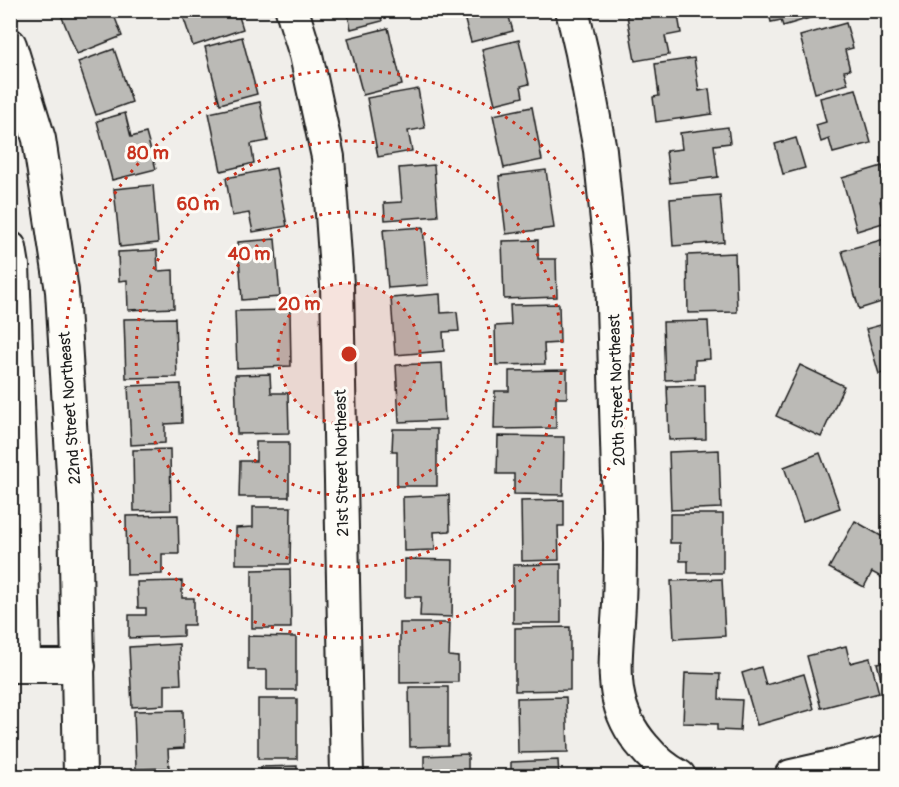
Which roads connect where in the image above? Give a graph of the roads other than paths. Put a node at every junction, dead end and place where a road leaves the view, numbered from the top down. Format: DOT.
graph roads {
  1 [pos="292,10"];
  2 [pos="572,10"];
  3 [pos="10,45"];
  4 [pos="10,248"];
  5 [pos="17,666"];
  6 [pos="79,666"];
  7 [pos="888,752"];
  8 [pos="660,771"];
  9 [pos="80,777"];
  10 [pos="348,777"];
  11 [pos="791,777"];
  1 -- 10 [label="street, 21st Street Northeast"];
  2 -- 8 [label="street, 20th Street Northeast"];
  3 -- 6 [label="street, 22nd Street Northeast"];
  4 -- 5 [label="street"];
  5 -- 6 [label="street"];
  6 -- 9 [label="street, 22nd Street Northeast"];
  7 -- 11 [label="street"];
}
